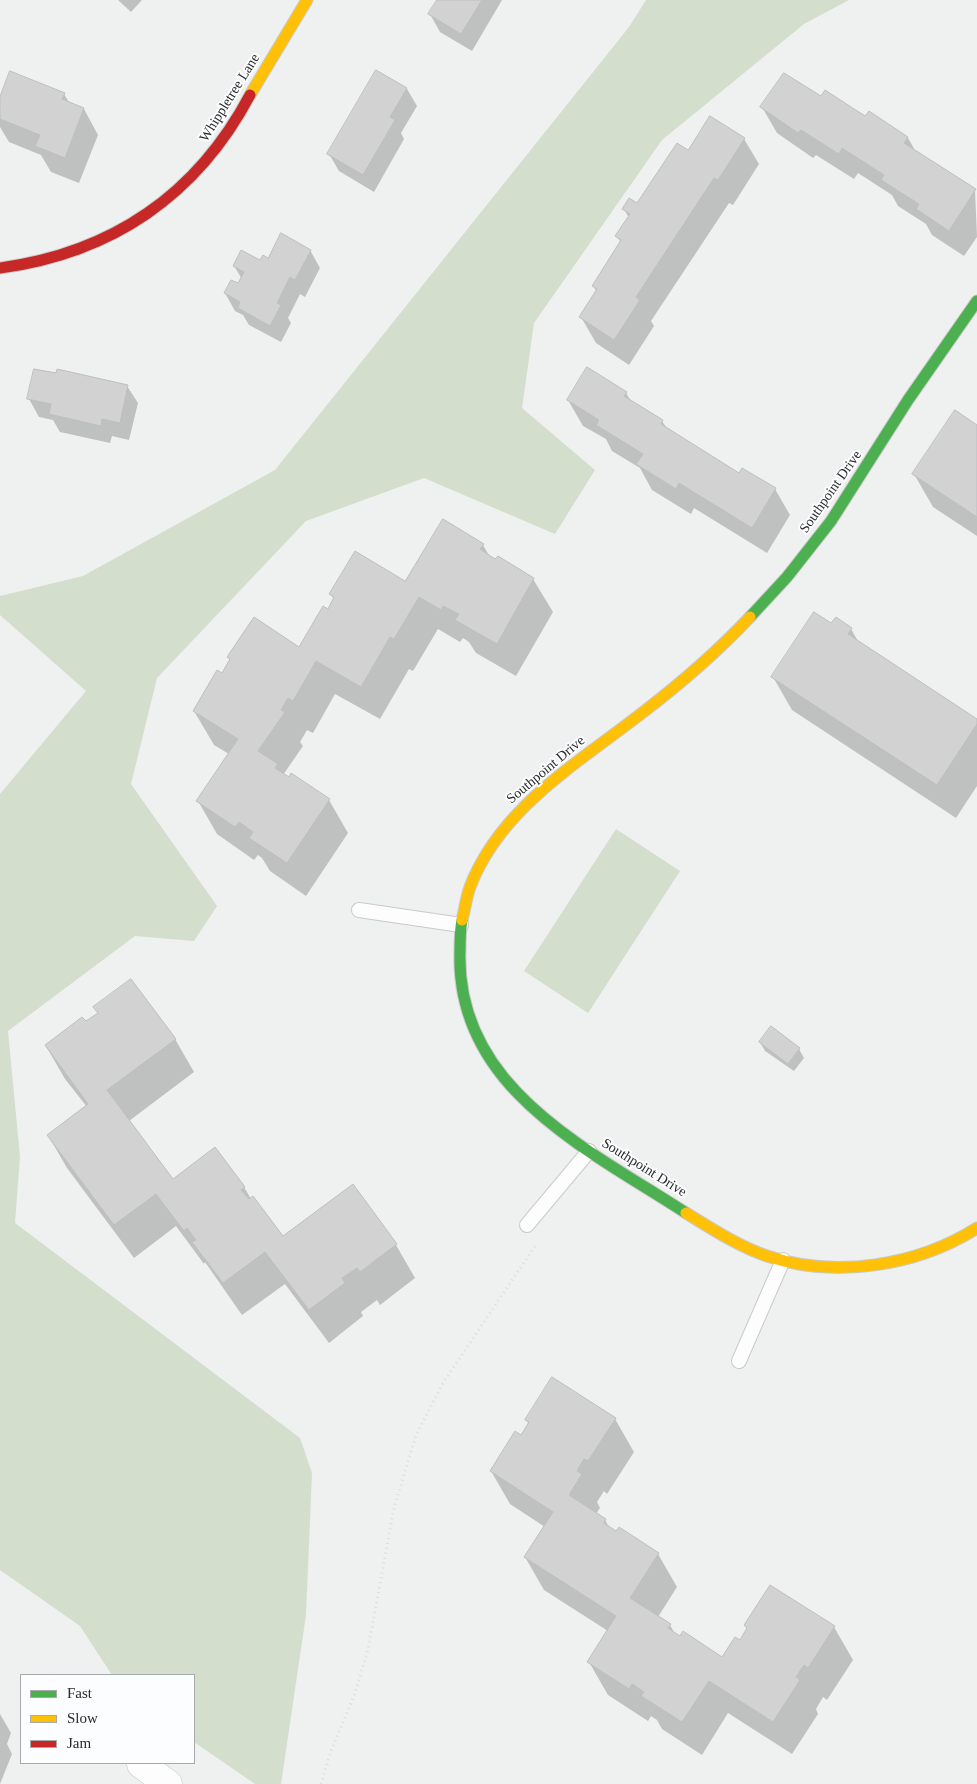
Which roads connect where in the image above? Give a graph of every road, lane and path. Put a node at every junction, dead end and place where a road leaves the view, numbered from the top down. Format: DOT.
graph roads {
  1 [pos="307,0"];
  2 [pos="0,268"];
  3 [pos="977,301"];
  4 [pos="359,910"];
  5 [pos="461,925"];
  6 [pos="589,1151"];
  7 [pos="527,1225"];
  8 [pos="977,1228"];
  9 [pos="536,1244"];
  10 [pos="782,1260"];
  11 [pos="739,1361"];
  12 [pos="142,1764"];
  13 [pos="168,1784"];
  14 [pos="321,1784"];
  1 -- 2 [label="street, Whippletree Lane"];
  3 -- 5 [label="street, Southpoint Drive"];
  4 -- 5 [label="lane"];
  5 -- 6 [label="street, Southpoint Drive"];
  6 -- 7 [label="lane"];
  6 -- 10 [label="street, Southpoint Drive"];
  8 -- 10 [label="street, Southpoint Drive"];
  9 -- 14 [label="path"];
  10 -- 11 [label="lane"];
  12 -- 13 [label="street"];
}
